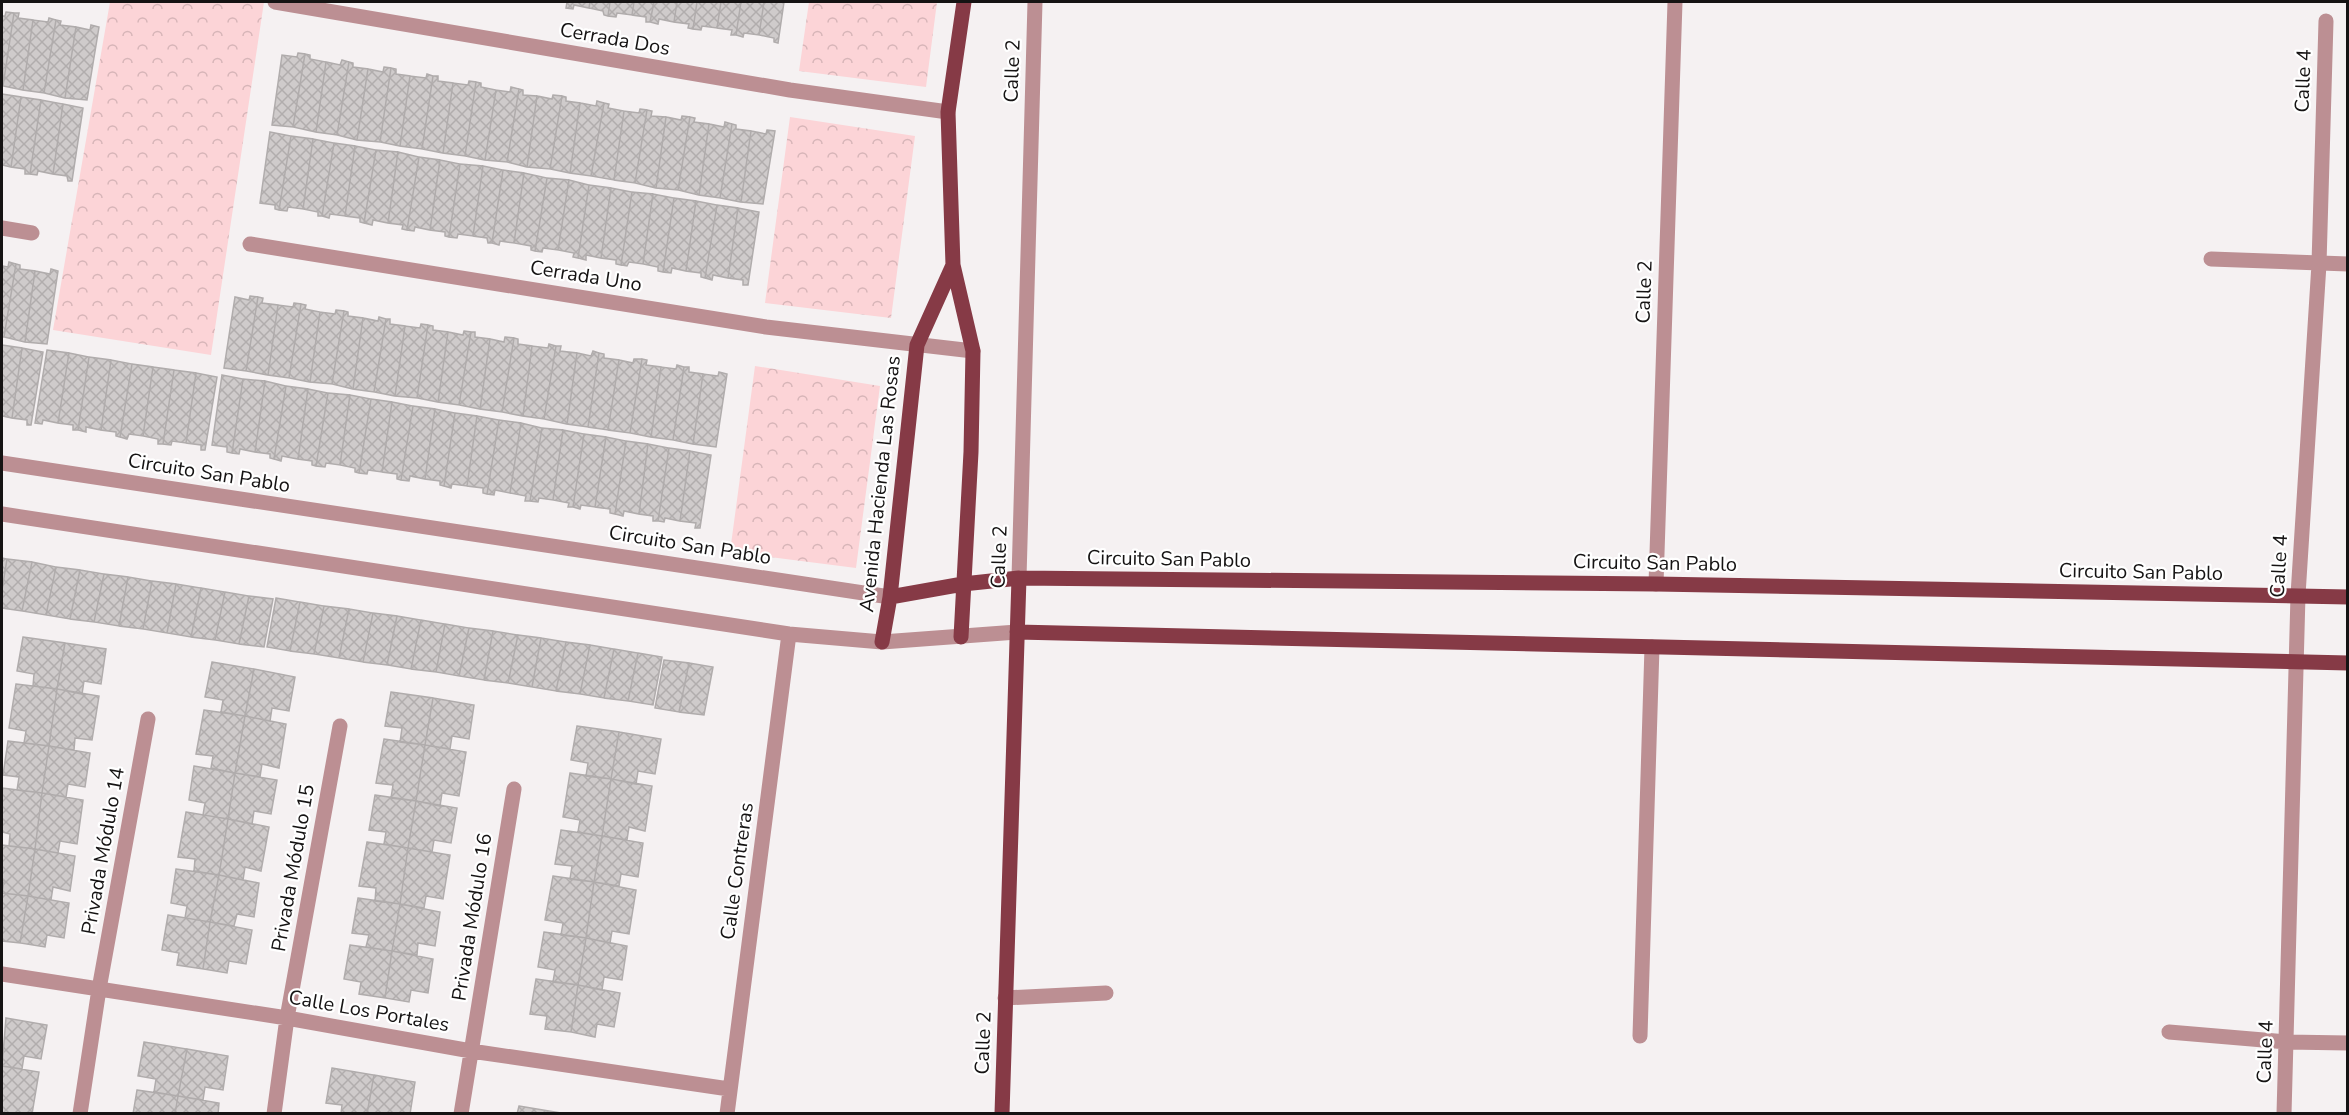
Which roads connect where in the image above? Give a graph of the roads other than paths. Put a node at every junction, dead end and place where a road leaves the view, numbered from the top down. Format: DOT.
graph roads {
  1 [pos="275,2"];
  2 [pos="963,2"];
  3 [pos="1035,2"];
  4 [pos="1675,2"];
  5 [pos="2326,21"];
  6 [pos="948,112"];
  7 [pos="2,228"];
  8 [pos="32,233"];
  9 [pos="250,244"];
  10 [pos="2211,259"];
  11 [pos="2319,264"];
  12 [pos="2348,264"];
  13 [pos="953,265"];
  14 [pos="917,345"];
  15 [pos="973,351"];
  16 [pos="2,463"];
  17 [pos="2,514"];
  18 [pos="1019,578"];
  19 [pos="963,584"];
  20 [pos="1656,584"];
  21 [pos="2298,595"];
  22 [pos="890,597"];
  23 [pos="2348,597"];
  24 [pos="1017,632"];
  25 [pos="789,634"];
  26 [pos="961,637"];
  27 [pos="882,642"];
  28 [pos="1652,647"];
  29 [pos="2297,661"];
  30 [pos="2348,663"];
  31 [pos="148,719"];
  32 [pos="340,726"];
  33 [pos="514,789"];
  34 [pos="2,974"];
  35 [pos="99,989"];
  36 [pos="1106,993"];
  37 [pos="1005,998"];
  38 [pos="287,1018"];
  39 [pos="2169,1032"];
  40 [pos="1640,1036"];
  41 [pos="2287,1042"];
  42 [pos="2348,1043"];
  43 [pos="471,1051"];
  44 [pos="729,1089"];
  45 [pos="80,1113"];
  46 [pos="273,1113"];
  47 [pos="462,1113"];
  48 [pos="726,1113"];
  49 [pos="1002,1113"];
  50 [pos="2284,1113"];
  1 -- 6 [label="street, Cerrada Dos"];
  2 -- 6 [label="main road, Avenida Hacienda Las Rosas"];
  3 -- 18 [label="street, Calle 2"];
  4 -- 20 [label="street, Calle 2"];
  5 -- 11 [label="street, Calle 4"];
  6 -- 13 [label="main road, Avenida Hacienda Las Rosas"];
  7 -- 8 [label="street"];
  9 -- 14 [label="street, Cerrada Uno"];
  10 -- 11 [label="street"];
  11 -- 12 [label="street"];
  11 -- 21 [label="street, Calle 4"];
  13 -- 14 [label="main road, Avenida Hacienda Las Rosas"];
  13 -- 15 [label="main road, Avenida Hacienda Las Rosas"];
  14 -- 15 [label="street, Cerrada Uno"];
  14 -- 22 [label="main road, Avenida Hacienda Las Rosas"];
  15 -- 19 [label="main road, Avenida Hacienda Las Rosas"];
  16 -- 22 [label="street, Circuito San Pablo"];
  17 -- 25 [label="street"];
  18 -- 19 [label="main road, Circuito San Pablo"];
  18 -- 20 [label="main road, Circuito San Pablo"];
  18 -- 24 [label="main road, Calle 2"];
  19 -- 22 [label="main road, Circuito San Pablo"];
  19 -- 26 [label="main road, Avenida Hacienda Las Rosas"];
  20 -- 21 [label="main road, Circuito San Pablo"];
  21 -- 23 [label="main road, Circuito San Pablo"];
  21 -- 29 [label="street, Calle 4"];
  22 -- 27 [label="main road, Avenida Hacienda Las Rosas"];
  24 -- 26 [label="street"];
  24 -- 28 [label="main road"];
  24 -- 37 [label="main road, Calle 2"];
  25 -- 27 [label="street"];
  25 -- 44 [label="street, Calle Contreras"];
  26 -- 27 [label="street"];
  28 -- 29 [label="main road"];
  28 -- 40 [label="street"];
  29 -- 30 [label="main road"];
  29 -- 41 [label="street, Calle 4"];
  31 -- 35 [label="street, Privada Módulo 14"];
  32 -- 38 [label="street, Privada Módulo 15"];
  33 -- 43 [label="street, Privada Módulo 16"];
  34 -- 35 [label="street, Calle Los Portales"];
  35 -- 38 [label="street, Calle Los Portales"];
  35 -- 45 [label="street, Privada Módulo 14"];
  36 -- 37 [label="street"];
  37 -- 49 [label="main road, Calle 2"];
  38 -- 43 [label="street, Calle Los Portales"];
  38 -- 46 [label="street, Privada Módulo 15"];
  39 -- 41 [label="street"];
  41 -- 42 [label="street"];
  41 -- 50 [label="street, Calle 4"];
  43 -- 44 [label="street, Calle Los Portales"];
  43 -- 47 [label="street, Privada Módulo 16"];
  44 -- 48 [label="street, Calle Contreras"];
}
